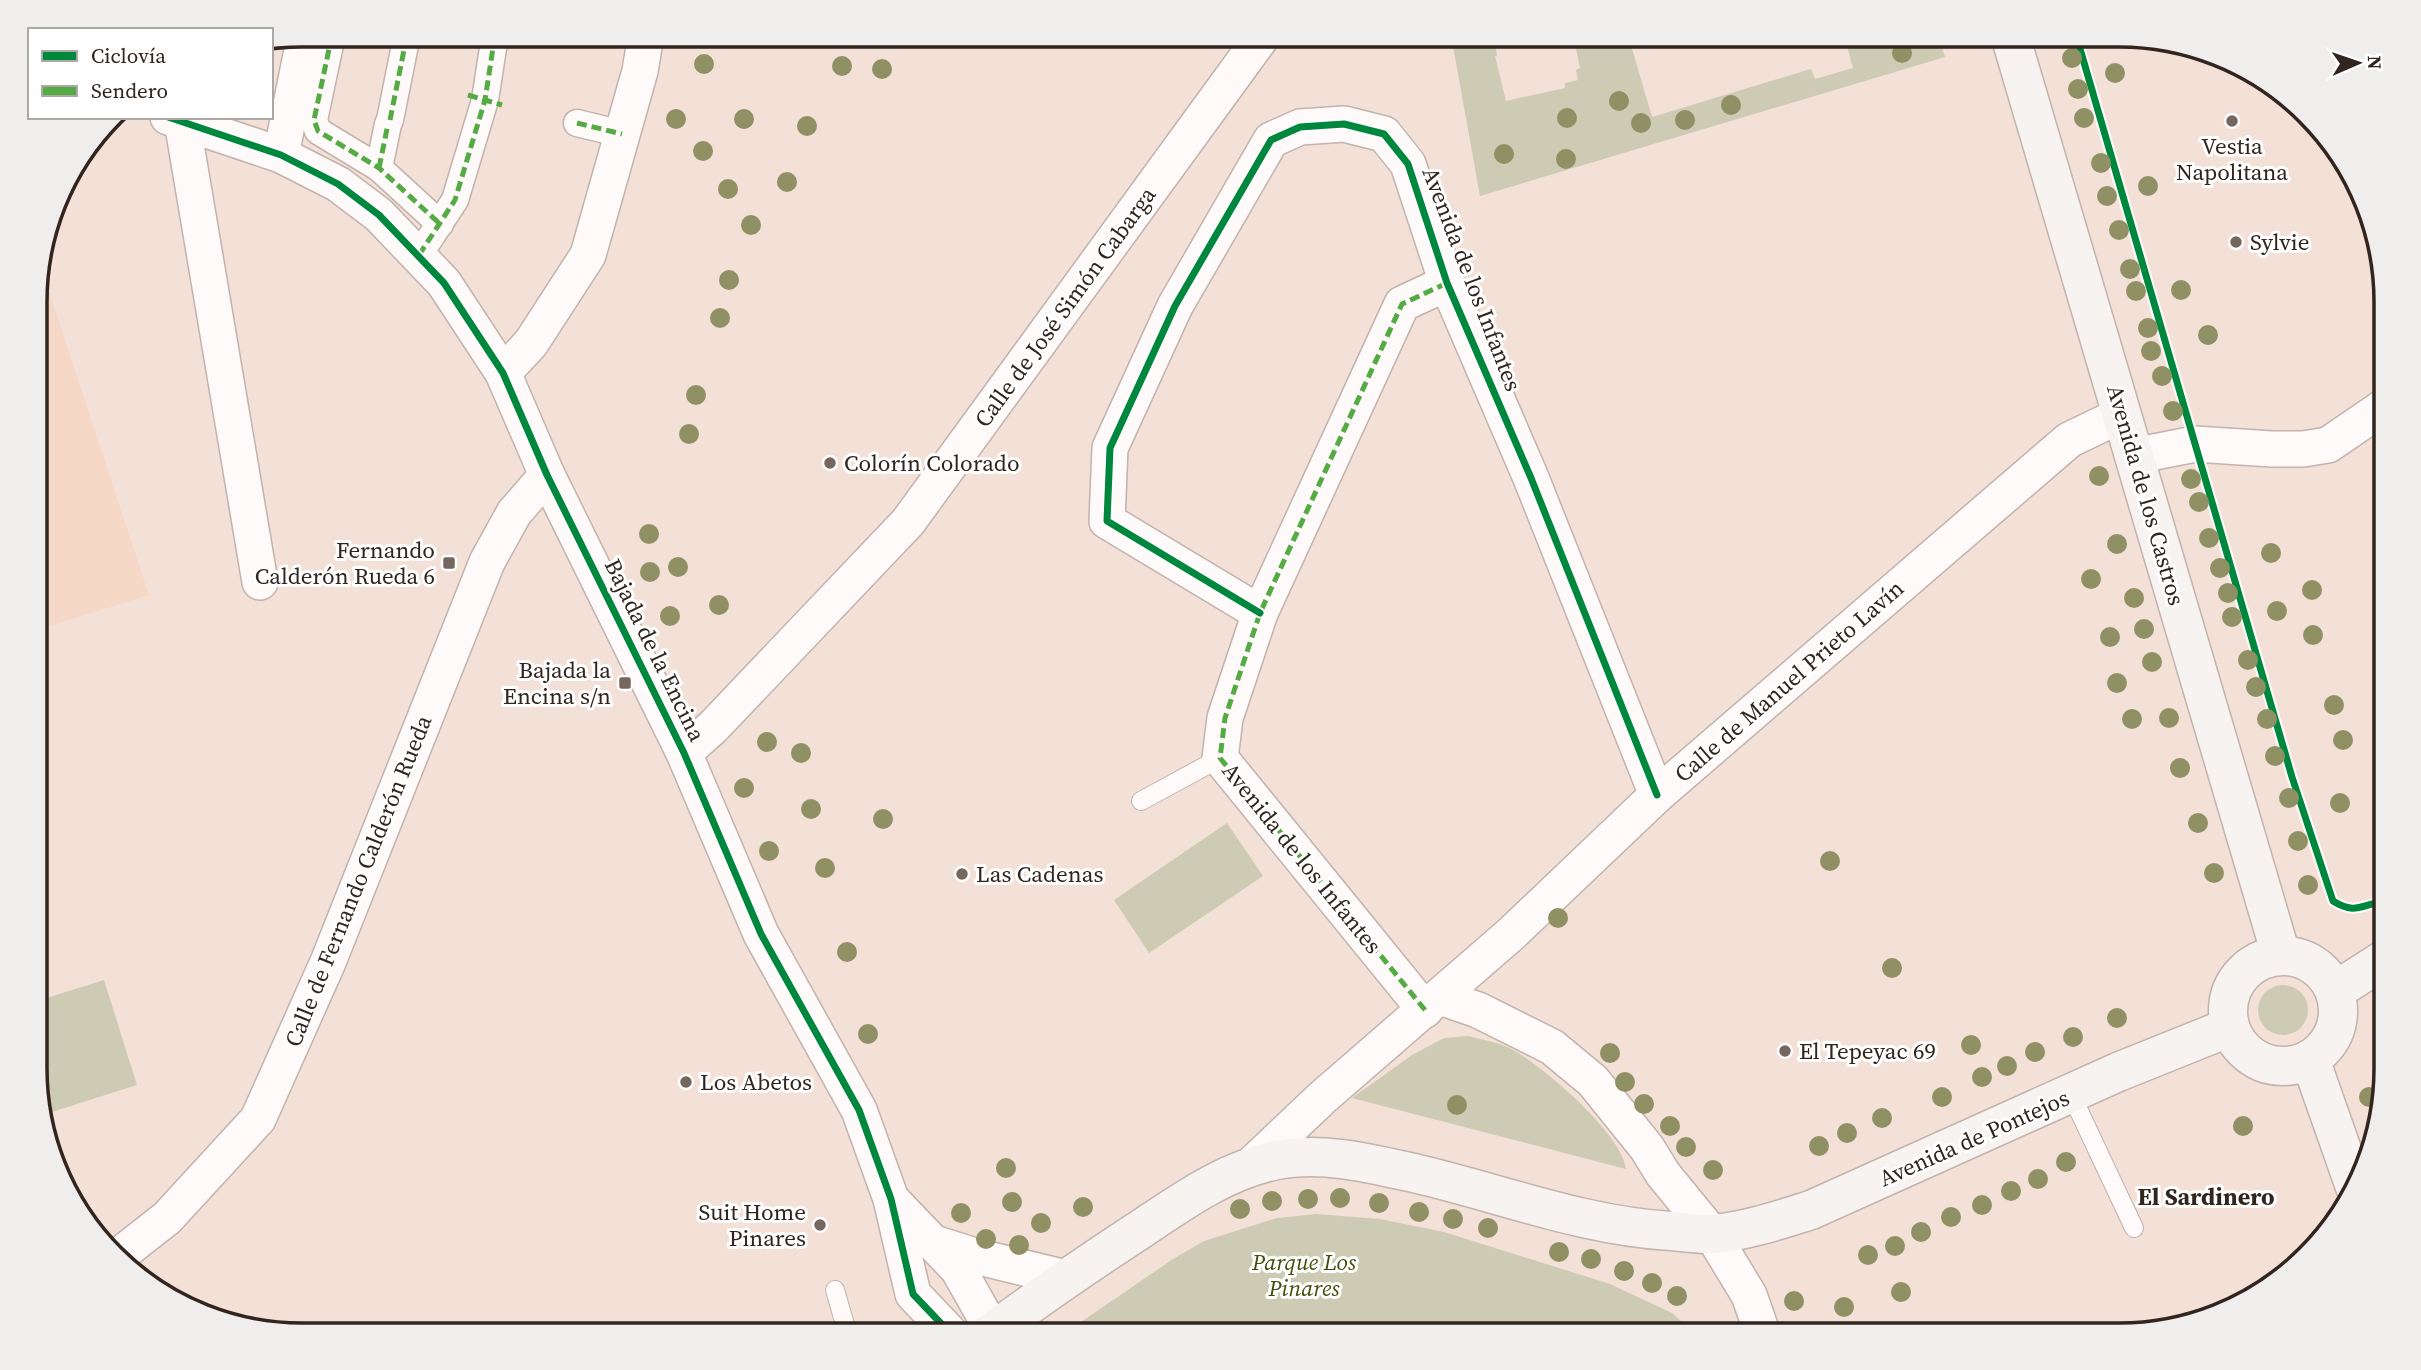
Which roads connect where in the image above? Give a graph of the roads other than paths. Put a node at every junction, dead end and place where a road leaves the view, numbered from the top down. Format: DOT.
graph roads {
  1 [pos="303,47"];
  2 [pos="329,47"];
  3 [pos="405,47"];
  4 [pos="493,47"];
  5 [pos="644,47"];
  6 [pos="1254,47"];
  7 [pos="2014,47"];
  8 [pos="175,119"];
  9 [pos="577,123"];
  10 [pos="622,134"];
  11 [pos="281,155"];
  12 [pos="379,168"];
  13 [pos="440,224"];
  14 [pos="419,255"];
  15 [pos="1447,283"];
  16 [pos="503,373"];
  17 [pos="2123,414"];
  18 [pos="2374,414"];
  19 [pos="2134,456"];
  20 [pos="547,475"];
  21 [pos="260,582"];
  22 [pos="1259,613"];
  23 [pos="684,753"];
  24 [pos="1220,758"];
  25 [pos="1657,795"];
  26 [pos="1141,801"];
  27 [pos="2281,955"];
  28 [pos="2374,966"];
  29 [pos="2335,991"];
  30 [pos="1433,1003"];
  31 [pos="2230,1027"];
  32 [pos="2310,1059"];
  33 [pos="2071,1094"];
  34 [pos="1248,1169"];
  35 [pos="2350,1173"];
  36 [pos="891,1199"];
  37 [pos="2134,1228"];
  38 [pos="1712,1234"];
  39 [pos="933,1243"];
  40 [pos="125,1251"];
  41 [pos="1066,1278"];
  42 [pos="835,1290"];
  43 [pos="913,1294"];
  44 [pos="845,1323"];
  45 [pos="917,1323"];
  46 [pos="941,1323"];
  47 [pos="986,1323"];
  48 [pos="1005,1323"];
  49 [pos="1759,1323"];
  1 -- 11 [label="street"];
  2 -- 12 [label="street"];
  3 -- 12 [label="street"];
  4 -- 13 [label="street"];
  5 -- 10 [label="street"];
  6 -- 23 [label="street, Calle de José Simón Cabarga"];
  7 -- 17 [label="main road, Avenida de los Castros"];
  8 -- 11 [label="street, Bajada de la Encina"];
  8 -- 21 [label="street"];
  9 -- 10 [label="street"];
  10 -- 16 [label="street"];
  11 -- 14 [label="street, Bajada de la Encina"];
  12 -- 13 [label="street"];
  13 -- 14 [label="street"];
  14 -- 16 [label="street, Bajada de la Encina"];
  15 -- 22 [label="street, Avenida de los Infantes"];
  15 -- 22 [label="street, Avenida de los Infantes"];
  15 -- 25 [label="street, Avenida de los Infantes"];
  16 -- 20 [label="street, Bajada de la Encina"];
  17 -- 19 [label="main road, Avenida de los Castros"];
  17 -- 25 [label="street, Calle de Manuel Prieto Lavín"];
  18 -- 19 [label="street"];
  19 -- 27 [label="main road, Avenida de los Castros"];
  20 -- 23 [label="street, Bajada de la Encina"];
  20 -- 40 [label="street, Calle de Fernando Calderón Rueda"];
  22 -- 24 [label="street, Avenida de los Infantes"];
  23 -- 36 [label="street, Bajada de la Encina"];
  24 -- 26 [label="lane"];
  24 -- 30 [label="street, Avenida de los Infantes"];
  25 -- 30 [label="street, Calle de Manuel Prieto Lavín"];
  27 -- 29 [label="main road"];
  27 -- 31 [label="main road"];
  28 -- 29 [label="main road"];
  29 -- 32 [label="main road"];
  30 -- 34 [label="street"];
  30 -- 38 [label="street, Avenida de los Infantes"];
  31 -- 32 [label="main road"];
  31 -- 33 [label="main road, Avenida de Pontejos"];
  32 -- 35 [label="main road"];
  33 -- 37 [label="lane"];
  33 -- 38 [label="main road, Avenida de Pontejos"];
  34 -- 38 [label="main road"];
  34 -- 41 [label="main road"];
  36 -- 39 [label="street, Bajada de la Encina"];
  36 -- 43 [label="street, Bajada de la Encina"];
  38 -- 49 [label="street, Avenida de los Infantes"];
  39 -- 41 [label="street, Bajada de la Encina"];
  39 -- 47 [label="street, Bajada de la Encina"];
  41 -- 48 [label="main road"];
  42 -- 44 [label="lane"];
  43 -- 45 [label="street, Bajada de la Encina"];
  43 -- 46 [label="street"];
}
